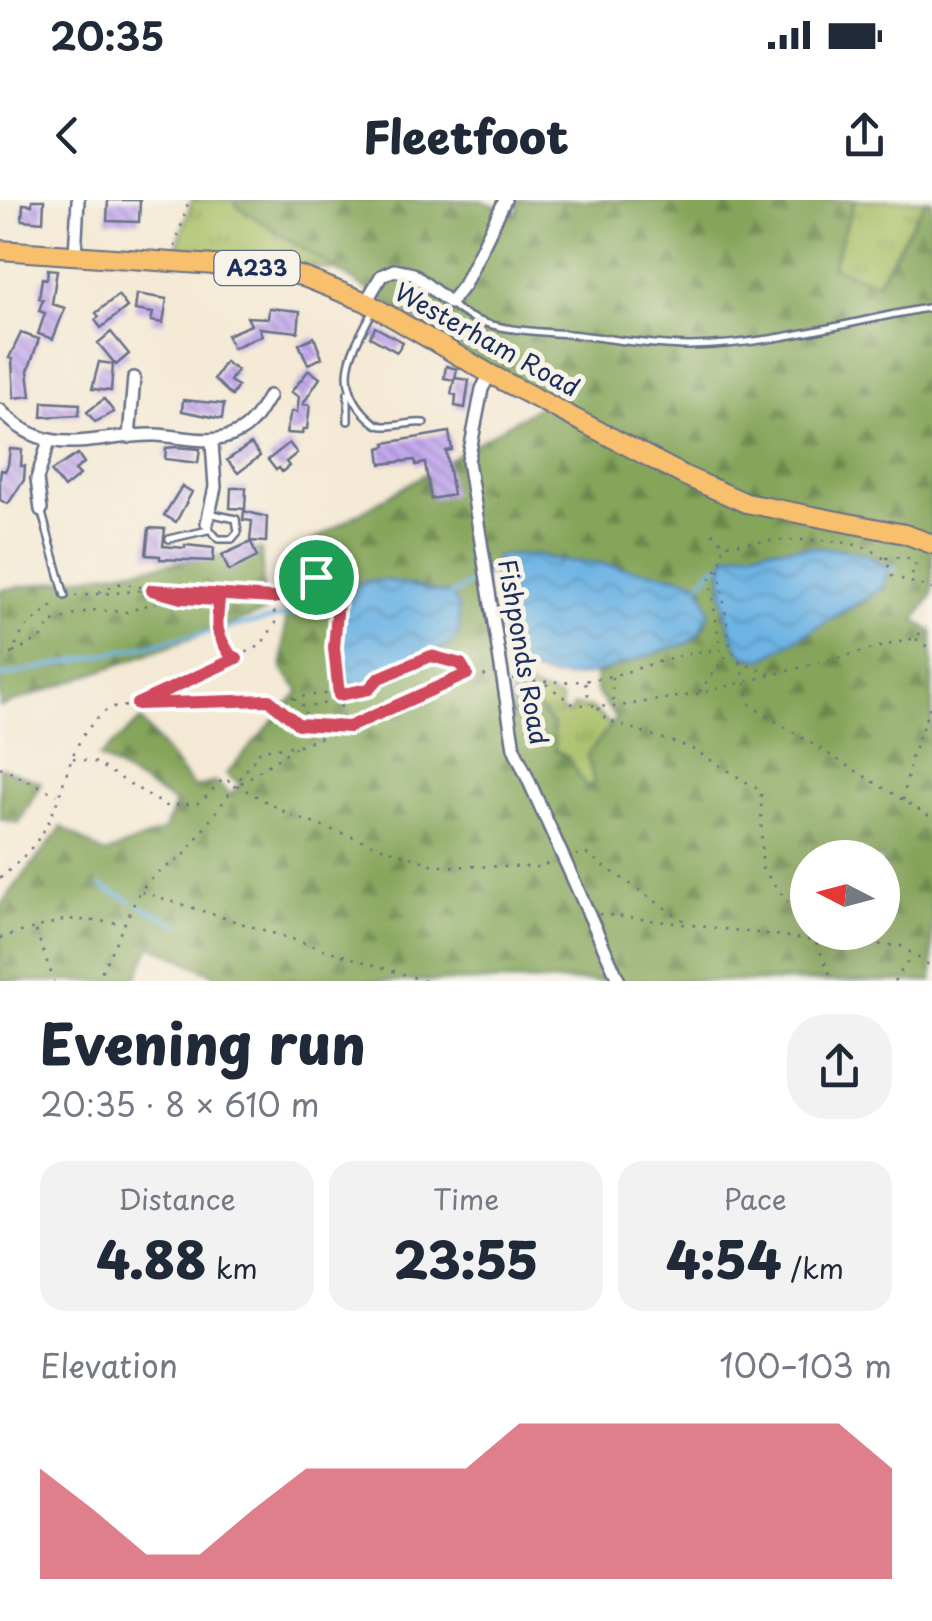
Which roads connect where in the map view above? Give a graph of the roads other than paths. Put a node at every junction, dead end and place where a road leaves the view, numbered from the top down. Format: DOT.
graph roads {
  1 [pos="78,200"];
  2 [pos="505,200"];
  3 [pos="0,250"];
  4 [pos="74,255"];
  5 [pos="450,302"];
  6 [pos="370,305"];
  7 [pos="932,307"];
  8 [pos="490,374"];
  9 [pos="134,378"];
  10 [pos="348,390"];
  11 [pos="269,396"];
  12 [pos="0,410"];
  13 [pos="348,421"];
  14 [pos="424,423"];
  15 [pos="129,437"];
  16 [pos="49,441"];
  17 [pos="212,442"];
  18 [pos="41,510"];
  19 [pos="208,522"];
  20 [pos="169,539"];
  21 [pos="932,544"];
  22 [pos="65,596"];
  23 [pos="620,981"];
  1 -- 4 [label="street"];
  2 -- 5 [label="street"];
  3 -- 4 [label="main road, Westerham Road / A233"];
  4 -- 6 [label="main road, Westerham Road / A233"];
  5 -- 6 [label="street"];
  5 -- 7 [label="lane"];
  6 -- 8 [label="main road, Westerham Road / A233"];
  6 -- 10 [label="lane"];
  8 -- 21 [label="main road, Westerham Road / A233"];
  8 -- 23 [label="street, Fishponds Road"];
  9 -- 15 [label="street"];
  10 -- 13 [label="lane"];
  10 -- 14 [label="lane"];
  11 -- 17 [label="street"];
  12 -- 16 [label="street"];
  15 -- 16 [label="street"];
  15 -- 17 [label="street"];
  16 -- 18 [label="street"];
  17 -- 19 [label="street"];
  18 -- 22 [label="lane"];
  19 -- 19 [label="lane"];
  19 -- 20 [label="lane"];
}
